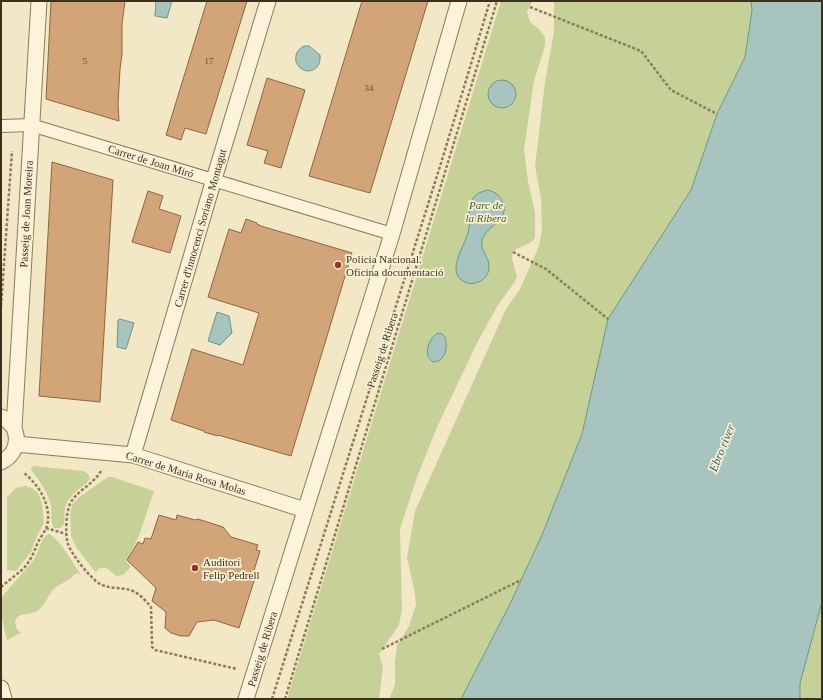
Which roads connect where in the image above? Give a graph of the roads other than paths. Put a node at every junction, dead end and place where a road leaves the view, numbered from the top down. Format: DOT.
graph roads {
  1 [pos="39,1"];
  2 [pos="268,1"];
  3 [pos="458,1"];
  4 [pos="31,124"];
  5 [pos="1,126"];
  6 [pos="214,179"];
  7 [pos="392,234"];
  8 [pos="1,417"];
  9 [pos="14,428"];
  10 [pos="16,444"];
  11 [pos="133,455"];
  12 [pos="1,462"];
  13 [pos="305,510"];
  14 [pos="1,688"];
  15 [pos="4,699"];
  16 [pos="246,699"];
  1 -- 4 [label="street, Passeig de Joan Moreira"];
  2 -- 6 [label="street, Carrer d'Innocenci Soriano Montagut"];
  3 -- 7 [label="street, Passeig de Ribera"];
  4 -- 5 [label="street, Carrer de Joan Miró"];
  4 -- 6 [label="street, Carrer de Joan Miró"];
  4 -- 9 [label="street, Passeig de Joan Moreira"];
  6 -- 7 [label="street, Carrer de Joan Miró"];
  6 -- 11 [label="street, Carrer d'Innocenci Soriano Montagut"];
  7 -- 13 [label="street, Passeig de Ribera"];
  8 -- 9 [label="street"];
  9 -- 10 [label="street, Passeig de Joan Moreira"];
  10 -- 11 [label="street, Carrer de Maria Rosa Molas"];
  10 -- 12 [label="street"];
  11 -- 13 [label="street, Carrer de Maria Rosa Molas"];
  13 -- 16 [label="street, Passeig de Ribera"];
  14 -- 15 [label="street"];
}
